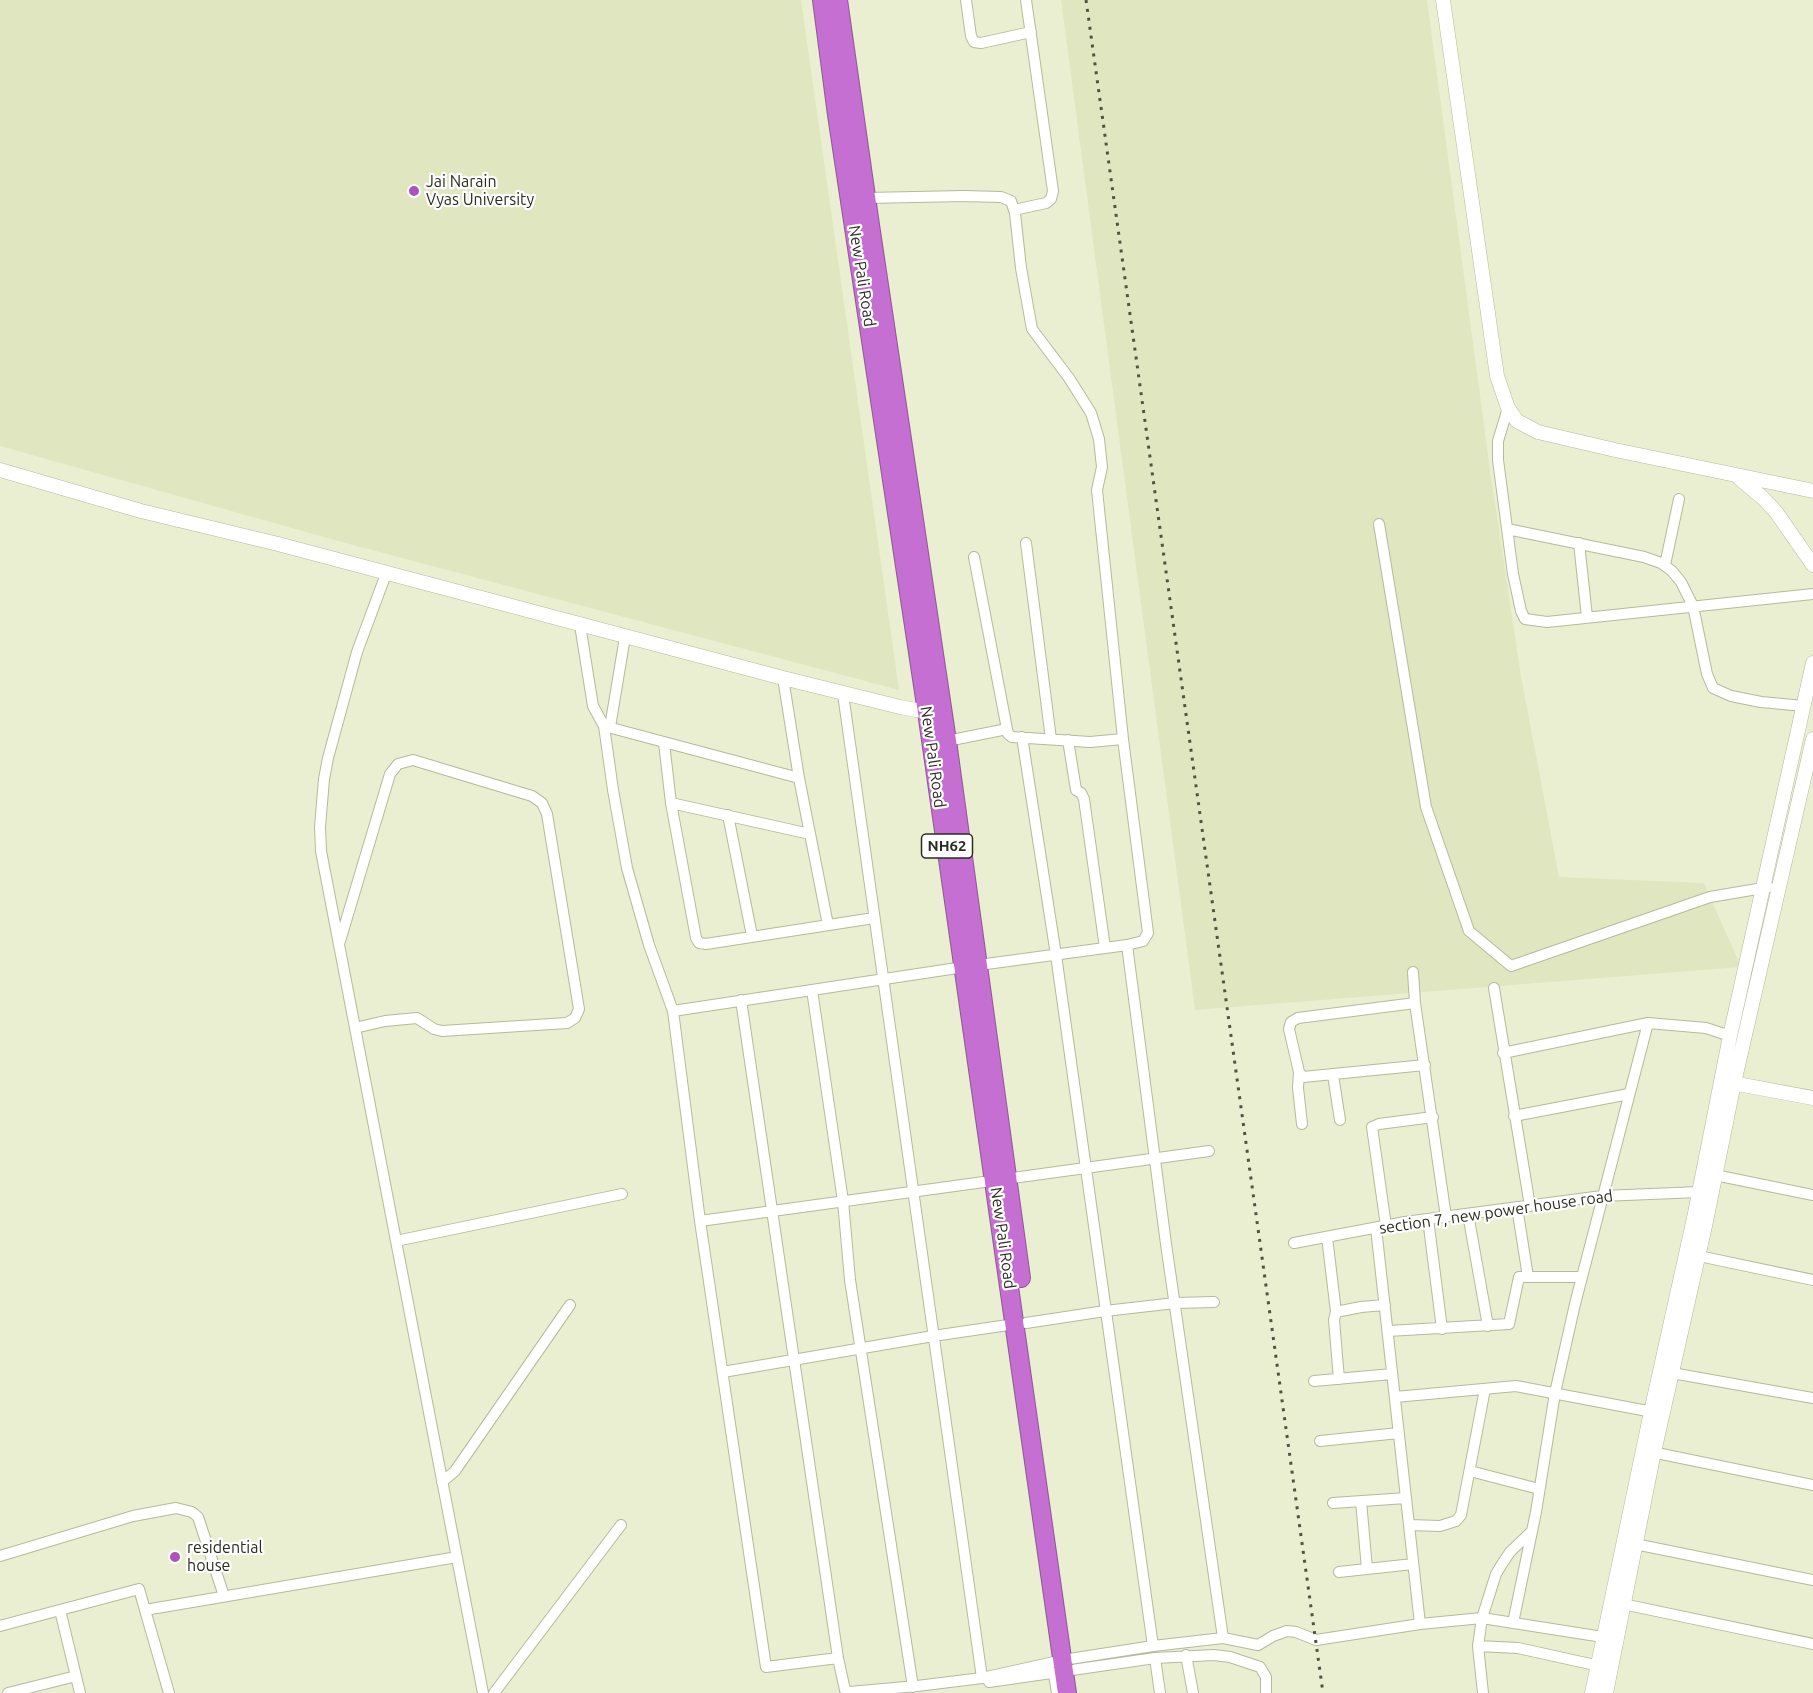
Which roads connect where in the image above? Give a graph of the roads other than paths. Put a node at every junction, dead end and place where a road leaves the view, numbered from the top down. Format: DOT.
graph roads {
  1 [pos="822,0"];
  2 [pos="838,0"];
  3 [pos="966,0"];
  4 [pos="1026,0"];
  5 [pos="1443,0"];
  6 [pos="1031,32"];
  7 [pos="866,198"];
  8 [pos="1014,210"];
  9 [pos="1508,408"];
  10 [pos="0,470"];
  11 [pos="1734,475"];
  12 [pos="1813,491"];
  13 [pos="1679,499"];
  14 [pos="1379,524"];
  15 [pos="1507,529"];
  16 [pos="1026,543"];
  17 [pos="1579,543"];
  18 [pos="974,557"];
  19 [pos="1665,565"];
  20 [pos="1813,565"];
  21 [pos="386,574"];
  22 [pos="1813,594"];
  23 [pos="1693,606"];
  24 [pos="1587,617"];
  25 [pos="580,625"];
  26 [pos="626,637"];
  27 [pos="1813,663"];
  28 [pos="783,678"];
  29 [pos="843,694"];
  30 [pos="1804,706"];
  31 [pos="927,712"];
  32 [pos="607,726"];
  33 [pos="1007,729"];
  34 [pos="1022,737"];
  35 [pos="1051,739"];
  36 [pos="1123,739"];
  37 [pos="1068,740"];
  38 [pos="1813,740"];
  39 [pos="947,741"];
  40 [pos="664,743"];
  41 [pos="799,778"];
  42 [pos="671,803"];
  43 [pos="728,815"];
  44 [pos="810,834"];
  45 [pos="1780,886"];
  46 [pos="1764,887"];
  47 [pos="874,918"];
  48 [pos="828,925"];
  49 [pos="752,936"];
  50 [pos="339,945"];
  51 [pos="1127,945"];
  52 [pos="1105,948"];
  53 [pos="1056,955"];
  54 [pos="971,966"];
  55 [pos="1413,972"];
  56 [pos="883,979"];
  57 [pos="1494,988"];
  58 [pos="812,990"];
  59 [pos="741,1000"];
  60 [pos="1415,1003"];
  61 [pos="673,1011"];
  62 [pos="1648,1023"];
  63 [pos="355,1028"];
  64 [pos="1730,1035"];
  65 [pos="1503,1053"];
  66 [pos="1425,1065"];
  67 [pos="1299,1072"];
  68 [pos="1333,1075"];
  69 [pos="1728,1082"];
  70 [pos="1629,1094"];
  71 [pos="1813,1098"];
  72 [pos="1514,1116"];
  73 [pos="1433,1117"];
  74 [pos="1340,1119"];
  75 [pos="1302,1124"];
  76 [pos="1209,1151"];
  77 [pos="1155,1158"];
  78 [pos="1085,1167"];
  79 [pos="1715,1175"];
  80 [pos="1002,1181"];
  81 [pos="1699,1192"];
  82 [pos="913,1193"];
  83 [pos="622,1194"];
  84 [pos="1813,1195"];
  85 [pos="1602,1196"];
  86 [pos="843,1201"];
  87 [pos="1530,1206"];
  88 [pos="1517,1208"];
  89 [pos="771,1211"];
  90 [pos="1467,1214"];
  91 [pos="1446,1217"];
  92 [pos="1428,1219"];
  93 [pos="700,1221"];
  94 [pos="1381,1227"];
  95 [pos="1327,1237"];
  96 [pos="396,1241"];
  97 [pos="1294,1243"];
  98 [pos="1699,1256"];
  99 [pos="1528,1277"];
  100 [pos="1582,1277"];
  101 [pos="1813,1280"];
  102 [pos="1214,1302"];
  103 [pos="1175,1303"];
  104 [pos="570,1305"];
  105 [pos="1385,1305"];
  106 [pos="1105,1311"];
  107 [pos="1336,1312"];
  108 [pos="1021,1324"];
  109 [pos="1488,1326"];
  110 [pos="1442,1329"];
  111 [pos="1388,1331"];
  112 [pos="933,1336"];
  113 [pos="860,1349"];
  114 [pos="794,1359"];
  115 [pos="723,1372"];
  116 [pos="1672,1373"];
  117 [pos="1392,1374"];
  118 [pos="1339,1379"];
  119 [pos="1314,1381"];
  120 [pos="1485,1389"];
  121 [pos="1555,1394"];
  122 [pos="1395,1397"];
  123 [pos="1813,1398"];
  124 [pos="1657,1413"];
  125 [pos="1399,1433"];
  126 [pos="1320,1440"];
  127 [pos="1649,1451"];
  128 [pos="1470,1471"];
  129 [pos="442,1482"];
  130 [pos="1813,1485"];
  131 [pos="1539,1489"];
  132 [pos="1406,1498"];
  133 [pos="1361,1501"];
  134 [pos="1333,1503"];
  135 [pos="621,1525"];
  136 [pos="1409,1525"];
  137 [pos="1532,1531"];
  138 [pos="1635,1544"];
  139 [pos="0,1556"];
  140 [pos="457,1557"];
  141 [pos="1413,1564"];
  142 [pos="1367,1569"];
  143 [pos="1340,1572"];
  144 [pos="1813,1580"];
  145 [pos="224,1596"];
  146 [pos="1623,1604"];
  147 [pos="60,1610"];
  148 [pos="145,1610"];
  149 [pos="1482,1618"];
  150 [pos="1513,1623"];
  151 [pos="1420,1624"];
  152 [pos="0,1626"];
  153 [pos="1223,1638"];
  154 [pos="1610,1638"];
  155 [pos="1813,1644"];
  156 [pos="1154,1646"];
  157 [pos="1478,1646"];
  158 [pos="1186,1655"];
  159 [pos="837,1658"];
  160 [pos="1155,1658"];
  161 [pos="1066,1667"];
  162 [pos="1604,1667"];
  163 [pos="76,1676"];
  164 [pos="985,1684"];
  165 [pos="43,1689"];
  166 [pos="914,1690"];
  167 [pos="8,1693"];
  168 [pos="80,1693"];
  169 [pos="169,1693"];
  170 [pos="483,1693"];
  171 [pos="494,1693"];
  172 [pos="1057,1693"];
  173 [pos="1067,1693"];
  174 [pos="1079,1693"];
  175 [pos="1160,1693"];
  176 [pos="1193,1693"];
  177 [pos="1266,1693"];
  178 [pos="1483,1693"];
  179 [pos="1592,1693"];
  180 [pos="1606,1693"];
  1 -- 31 [label="highway, New Pali Road / NH62"];
  2 -- 7 [label="highway, New Pali Road / NH62"];
  3 -- 6 [label="street"];
  4 -- 6 [label="street"];
  5 -- 9 [label="street"];
  6 -- 8 [label="street"];
  7 -- 8 [label="street"];
  7 -- 39 [label="highway, New Pali Road / NH62"];
  8 -- 36 [label="street"];
  9 -- 11 [label="street"];
  9 -- 15 [label="street"];
  10 -- 21 [label="street"];
  11 -- 12 [label="street"];
  11 -- 20 [label="street"];
  13 -- 19 [label="street"];
  14 -- 46 [label="street"];
  15 -- 17 [label="street"];
  15 -- 24 [label="street"];
  16 -- 35 [label="street"];
  17 -- 19 [label="street"];
  17 -- 24 [label="street"];
  18 -- 33 [label="street"];
  19 -- 23 [label="street"];
  21 -- 25 [label="street"];
  21 -- 50 [label="street"];
  22 -- 23 [label="street"];
  23 -- 24 [label="street"];
  23 -- 30 [label="street"];
  25 -- 26 [label="street"];
  25 -- 32 [label="street"];
  26 -- 28 [label="street"];
  26 -- 32 [label="street"];
  27 -- 30 [label="street"];
  28 -- 29 [label="street"];
  28 -- 41 [label="street"];
  29 -- 31 [label="street"];
  29 -- 47 [label="street"];
  30 -- 46 [label="street"];
  31 -- 54 [label="highway, New Pali Road / NH62"];
  32 -- 40 [label="street"];
  32 -- 61 [label="street"];
  33 -- 34 [label="street"];
  33 -- 39 [label="street"];
  34 -- 35 [label="street"];
  34 -- 53 [label="street"];
  35 -- 37 [label="street"];
  36 -- 37 [label="street"];
  36 -- 51 [label="street"];
  37 -- 52 [label="street"];
  38 -- 45 [label="street"];
  39 -- 54 [label="highway, New Pali Road / NH62"];
  40 -- 41 [label="street"];
  40 -- 42 [label="street"];
  41 -- 44 [label="street"];
  42 -- 43 [label="street"];
  42 -- 49 [label="street"];
  43 -- 44 [label="street"];
  43 -- 49 [label="street"];
  44 -- 48 [label="street"];
  45 -- 46 [label="street"];
  45 -- 69 [label="street"];
  46 -- 64 [label="street"];
  47 -- 48 [label="street"];
  47 -- 56 [label="street"];
  48 -- 49 [label="street"];
  50 -- 63 [label="street"];
  50 -- 63 [label="street"];
  51 -- 52 [label="street"];
  51 -- 77 [label="street"];
  52 -- 53 [label="street"];
  53 -- 54 [label="street"];
  53 -- 78 [label="street"];
  54 -- 56 [label="street"];
  54 -- 80 [label="highway, New Pali Road / NH62"];
  55 -- 60 [label="street"];
  56 -- 58 [label="street"];
  56 -- 82 [label="street"];
  57 -- 65 [label="street"];
  58 -- 59 [label="street"];
  58 -- 86 [label="street"];
  59 -- 61 [label="street"];
  59 -- 89 [label="street"];
  60 -- 66 [label="street"];
  60 -- 67 [label="street"];
  61 -- 93 [label="street"];
  62 -- 64 [label="street"];
  62 -- 65 [label="street"];
  62 -- 70 [label="street"];
  63 -- 96 [label="street"];
  64 -- 69 [label="street"];
  65 -- 72 [label="street"];
  66 -- 68 [label="street"];
  66 -- 73 [label="street"];
  67 -- 68 [label="street"];
  67 -- 75 [label="street"];
  68 -- 74 [label="street"];
  69 -- 71 [label="street"];
  69 -- 79 [label="street"];
  69 -- 81 [label="street"];
  70 -- 72 [label="street"];
  70 -- 85 [label="street"];
  72 -- 87 [label="street"];
  73 -- 91 [label="street"];
  73 -- 94 [label="street"];
  76 -- 77 [label="street"];
  77 -- 78 [label="street"];
  77 -- 103 [label="street"];
  78 -- 80 [label="street"];
  78 -- 106 [label="street"];
  79 -- 84 [label="street"];
  79 -- 98 [label="street"];
  80 -- 82 [label="street"];
  80 -- 108 [label="highway, New Pali Road / NH62"];
  81 -- 85 [label="street, section 7, new power house road"];
  81 -- 124 [label="street"];
  82 -- 86 [label="street"];
  82 -- 112 [label="street"];
  83 -- 96 [label="street"];
  85 -- 87 [label="street, section 7, new power house road"];
  85 -- 100 [label="street"];
  86 -- 89 [label="street"];
  86 -- 113 [label="street"];
  87 -- 88 [label="street, section 7, new power house road"];
  88 -- 90 [label="street, section 7, new power house road"];
  88 -- 99 [label="street"];
  89 -- 93 [label="street"];
  89 -- 114 [label="street"];
  90 -- 91 [label="street, section 7, new power house road"];
  90 -- 109 [label="street"];
  91 -- 92 [label="street, section 7, new power house road"];
  92 -- 94 [label="street, section 7, new power house road"];
  92 -- 110 [label="street"];
  93 -- 115 [label="street"];
  94 -- 95 [label="street, section 7, new power house road"];
  94 -- 105 [label="street"];
  95 -- 97 [label="street, section 7, new power house road"];
  95 -- 107 [label="street"];
  96 -- 129 [label="street"];
  98 -- 101 [label="street"];
  98 -- 116 [label="street"];
  99 -- 100 [label="street"];
  99 -- 109 [label="street"];
  100 -- 121 [label="street"];
  102 -- 103 [label="street"];
  103 -- 106 [label="street"];
  103 -- 153 [label="street"];
  104 -- 129 [label="street"];
  105 -- 107 [label="street"];
  105 -- 111 [label="street"];
  106 -- 108 [label="street"];
  106 -- 156 [label="street"];
  107 -- 118 [label="street"];
  108 -- 112 [label="street"];
  108 -- 161 [label="highway, New Pali Road / NH62"];
  109 -- 110 [label="street"];
  110 -- 111 [label="street"];
  111 -- 117 [label="street"];
  112 -- 113 [label="street"];
  112 -- 164 [label="street"];
  113 -- 114 [label="street"];
  113 -- 166 [label="street"];
  114 -- 115 [label="street"];
  114 -- 159 [label="street"];
  115 -- 159 [label="street"];
  116 -- 123 [label="street"];
  116 -- 124 [label="street"];
  117 -- 118 [label="street"];
  117 -- 122 [label="street"];
  118 -- 119 [label="street"];
  120 -- 121 [label="street"];
  120 -- 122 [label="street"];
  120 -- 128 [label="street"];
  121 -- 124 [label="street"];
  121 -- 131 [label="street"];
  122 -- 125 [label="street"];
  124 -- 127 [label="street"];
  125 -- 126 [label="street"];
  125 -- 132 [label="street"];
  127 -- 130 [label="street"];
  127 -- 138 [label="street"];
  127 -- 154 [label="street"];
  128 -- 131 [label="street"];
  128 -- 136 [label="street"];
  129 -- 140 [label="street"];
  131 -- 137 [label="street"];
  132 -- 133 [label="street"];
  132 -- 136 [label="street"];
  133 -- 134 [label="street"];
  133 -- 142 [label="street"];
  135 -- 171 [label="street"];
  136 -- 141 [label="street"];
  137 -- 149 [label="street"];
  137 -- 150 [label="street"];
  138 -- 144 [label="street"];
  138 -- 146 [label="street"];
  139 -- 145 [label="street"];
  140 -- 145 [label="street"];
  140 -- 170 [label="street"];
  141 -- 142 [label="street"];
  141 -- 151 [label="street"];
  142 -- 143 [label="street"];
  145 -- 148 [label="street"];
  146 -- 154 [label="street"];
  146 -- 155 [label="street"];
  147 -- 148 [label="street"];
  147 -- 152 [label="street"];
  147 -- 163 [label="street"];
  148 -- 169 [label="street"];
  149 -- 150 [label="street"];
  149 -- 151 [label="street"];
  149 -- 157 [label="street"];
  150 -- 154 [label="street"];
  151 -- 153 [label="street"];
  153 -- 156 [label="street"];
  154 -- 162 [label="street"];
  156 -- 161 [label="street"];
  157 -- 162 [label="street"];
  157 -- 178 [label="street"];
  158 -- 160 [label="street"];
  158 -- 176 [label="street"];
  158 -- 177 [label="street"];
  159 -- 166 [label="street"];
  160 -- 161 [label="street"];
  160 -- 175 [label="street"];
  161 -- 164 [label="street"];
  161 -- 164 [label="street"];
  161 -- 172 [label="street"];
  161 -- 173 [label="highway, New Pali Road / NH62"];
  161 -- 174 [label="highway, New Pali Road / NH62"];
  162 -- 179 [label="street"];
  162 -- 180 [label="street"];
  163 -- 165 [label="street"];
  163 -- 168 [label="street"];
  164 -- 166 [label="street"];
  165 -- 167 [label="street"];
}
